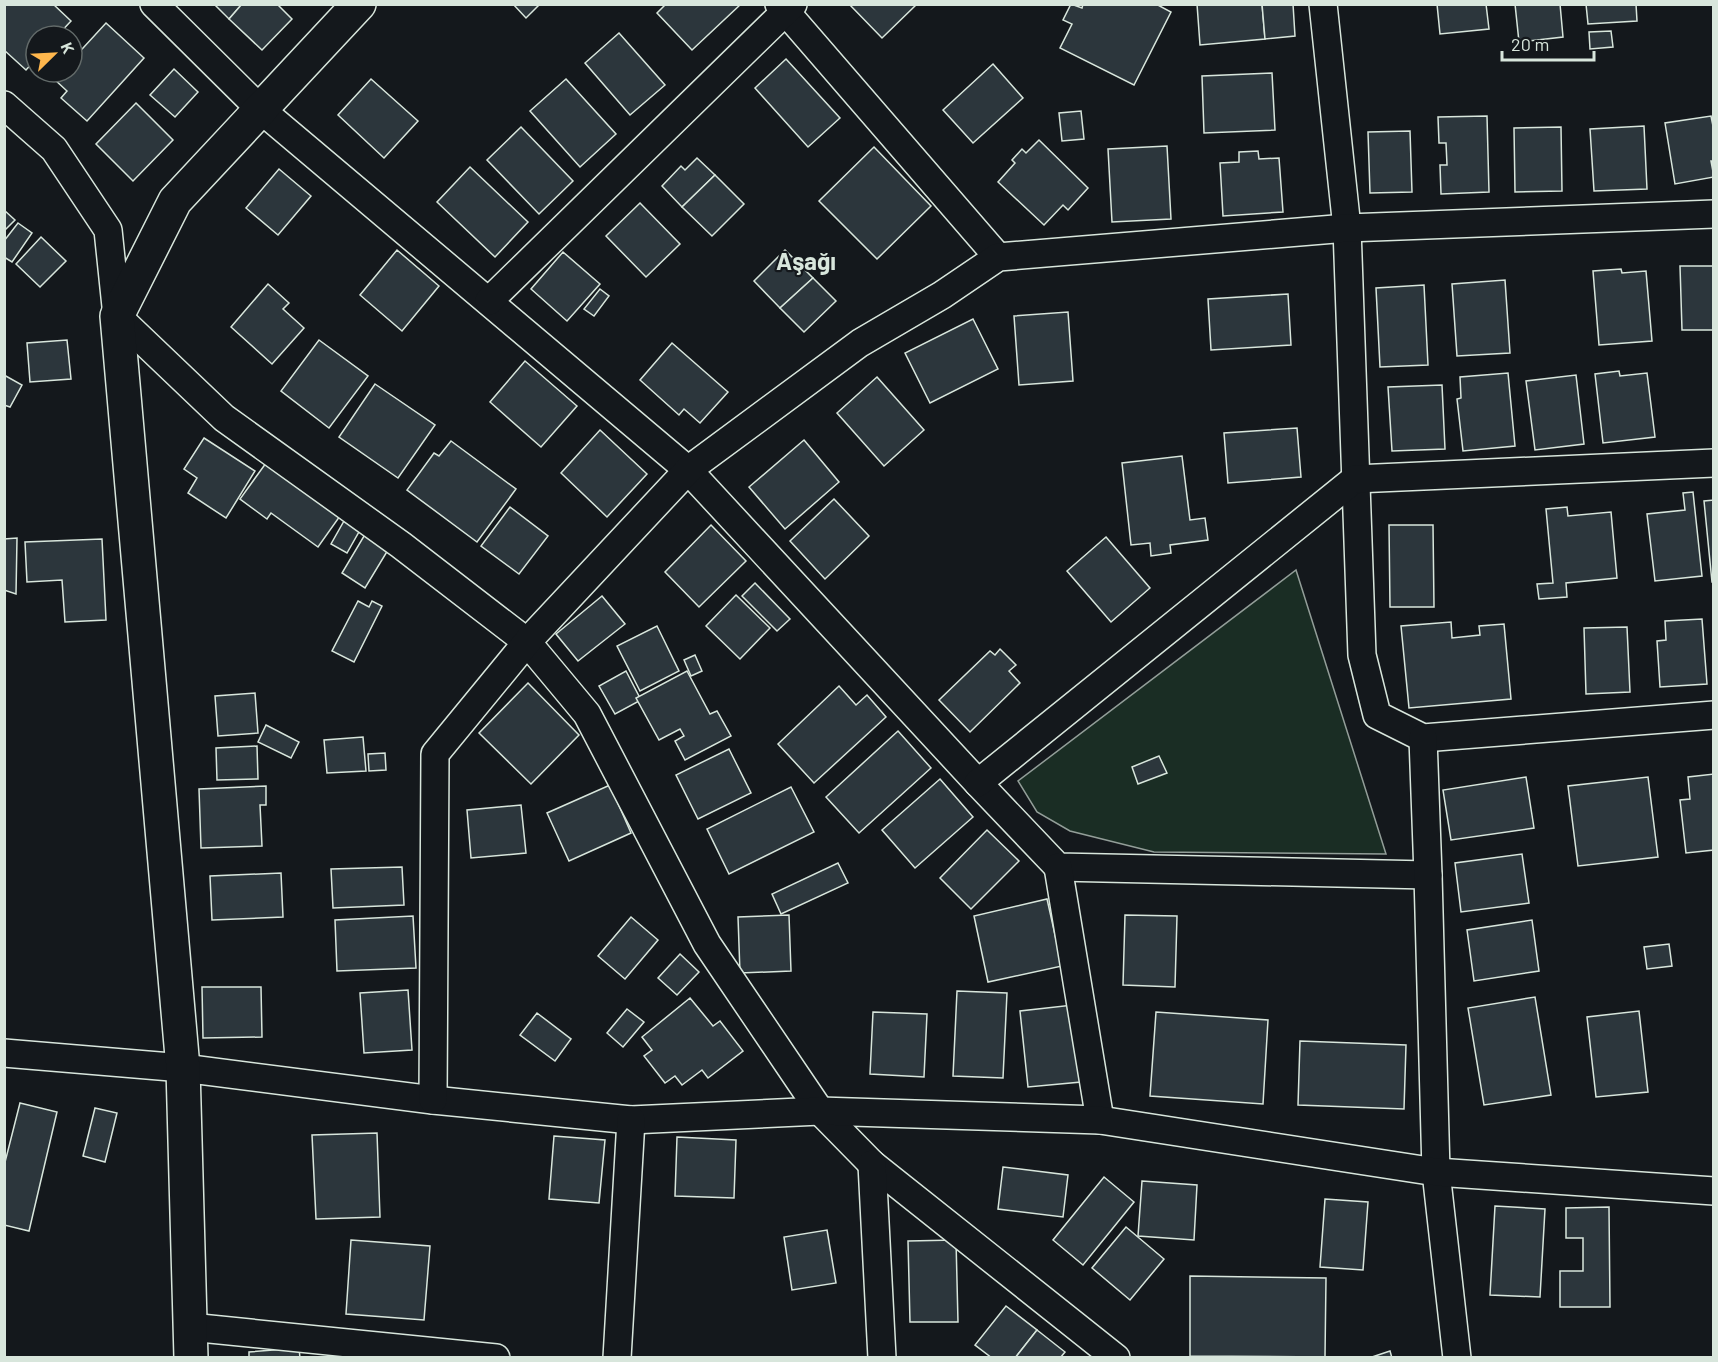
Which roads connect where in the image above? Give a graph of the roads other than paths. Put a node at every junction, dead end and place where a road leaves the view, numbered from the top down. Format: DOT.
graph roads {
  1 [pos="154,4"];
  2 [pos="360,4"];
  3 [pos="1323,4"];
  4 [pos="786,7"];
  5 [pos="4,105"];
  6 [pos="260,109"];
  7 [pos="1713,214"];
  8 [pos="1347,228"];
  9 [pos="998,257"];
  10 [pos="489,302"];
  11 [pos="117,316"];
  12 [pos="1713,464"];
  13 [pos="687,470"];
  14 [pos="1355,479"];
  15 [pos="526,642"];
  16 [pos="1713,715"];
  17 [pos="1423,738"];
  18 [pos="978,783"];
  19 [pos="1058,867"];
  20 [pos="1428,874"];
  21 [pos="4,1053"];
  22 [pos="183,1068"];
  23 [pos="433,1100"];
  24 [pos="819,1110"];
  25 [pos="631,1120"];
  26 [pos="1100,1120"];
  27 [pos="872,1164"];
  28 [pos="1436,1172"];
  29 [pos="1713,1191"];
  30 [pos="190,1342"];
  31 [pos="496,1358"];
  32 [pos="617,1358"];
  33 [pos="882,1358"];
  34 [pos="1116,1358"];
  35 [pos="1457,1358"];
  1 -- 6 [label="street"];
  2 -- 6 [label="street"];
  3 -- 8 [label="street"];
  4 -- 9 [label="street"];
  4 -- 10 [label="street"];
  5 -- 11 [label="street"];
  6 -- 10 [label="street"];
  6 -- 11 [label="street"];
  7 -- 8 [label="street"];
  8 -- 9 [label="street"];
  8 -- 14 [label="street"];
  9 -- 13 [label="street"];
  10 -- 13 [label="street"];
  11 -- 15 [label="street"];
  11 -- 22 [label="street"];
  12 -- 14 [label="street"];
  13 -- 15 [label="street"];
  13 -- 18 [label="street"];
  14 -- 17 [label="street"];
  14 -- 18 [label="street"];
  15 -- 23 [label="street"];
  15 -- 24 [label="street"];
  16 -- 17 [label="street"];
  17 -- 20 [label="street"];
  18 -- 19 [label="street"];
  19 -- 20 [label="street"];
  19 -- 26 [label="street"];
  20 -- 28 [label="street"];
  21 -- 22 [label="street"];
  22 -- 23 [label="street"];
  22 -- 30 [label="street"];
  23 -- 25 [label="street"];
  24 -- 25 [label="street"];
  24 -- 26 [label="street"];
  24 -- 27 [label="street"];
  25 -- 32 [label="street"];
  26 -- 28 [label="street"];
  27 -- 33 [label="street"];
  27 -- 34 [label="street"];
  28 -- 29 [label="street"];
  28 -- 35 [label="street"];
  30 -- 31 [label="street"];
}
